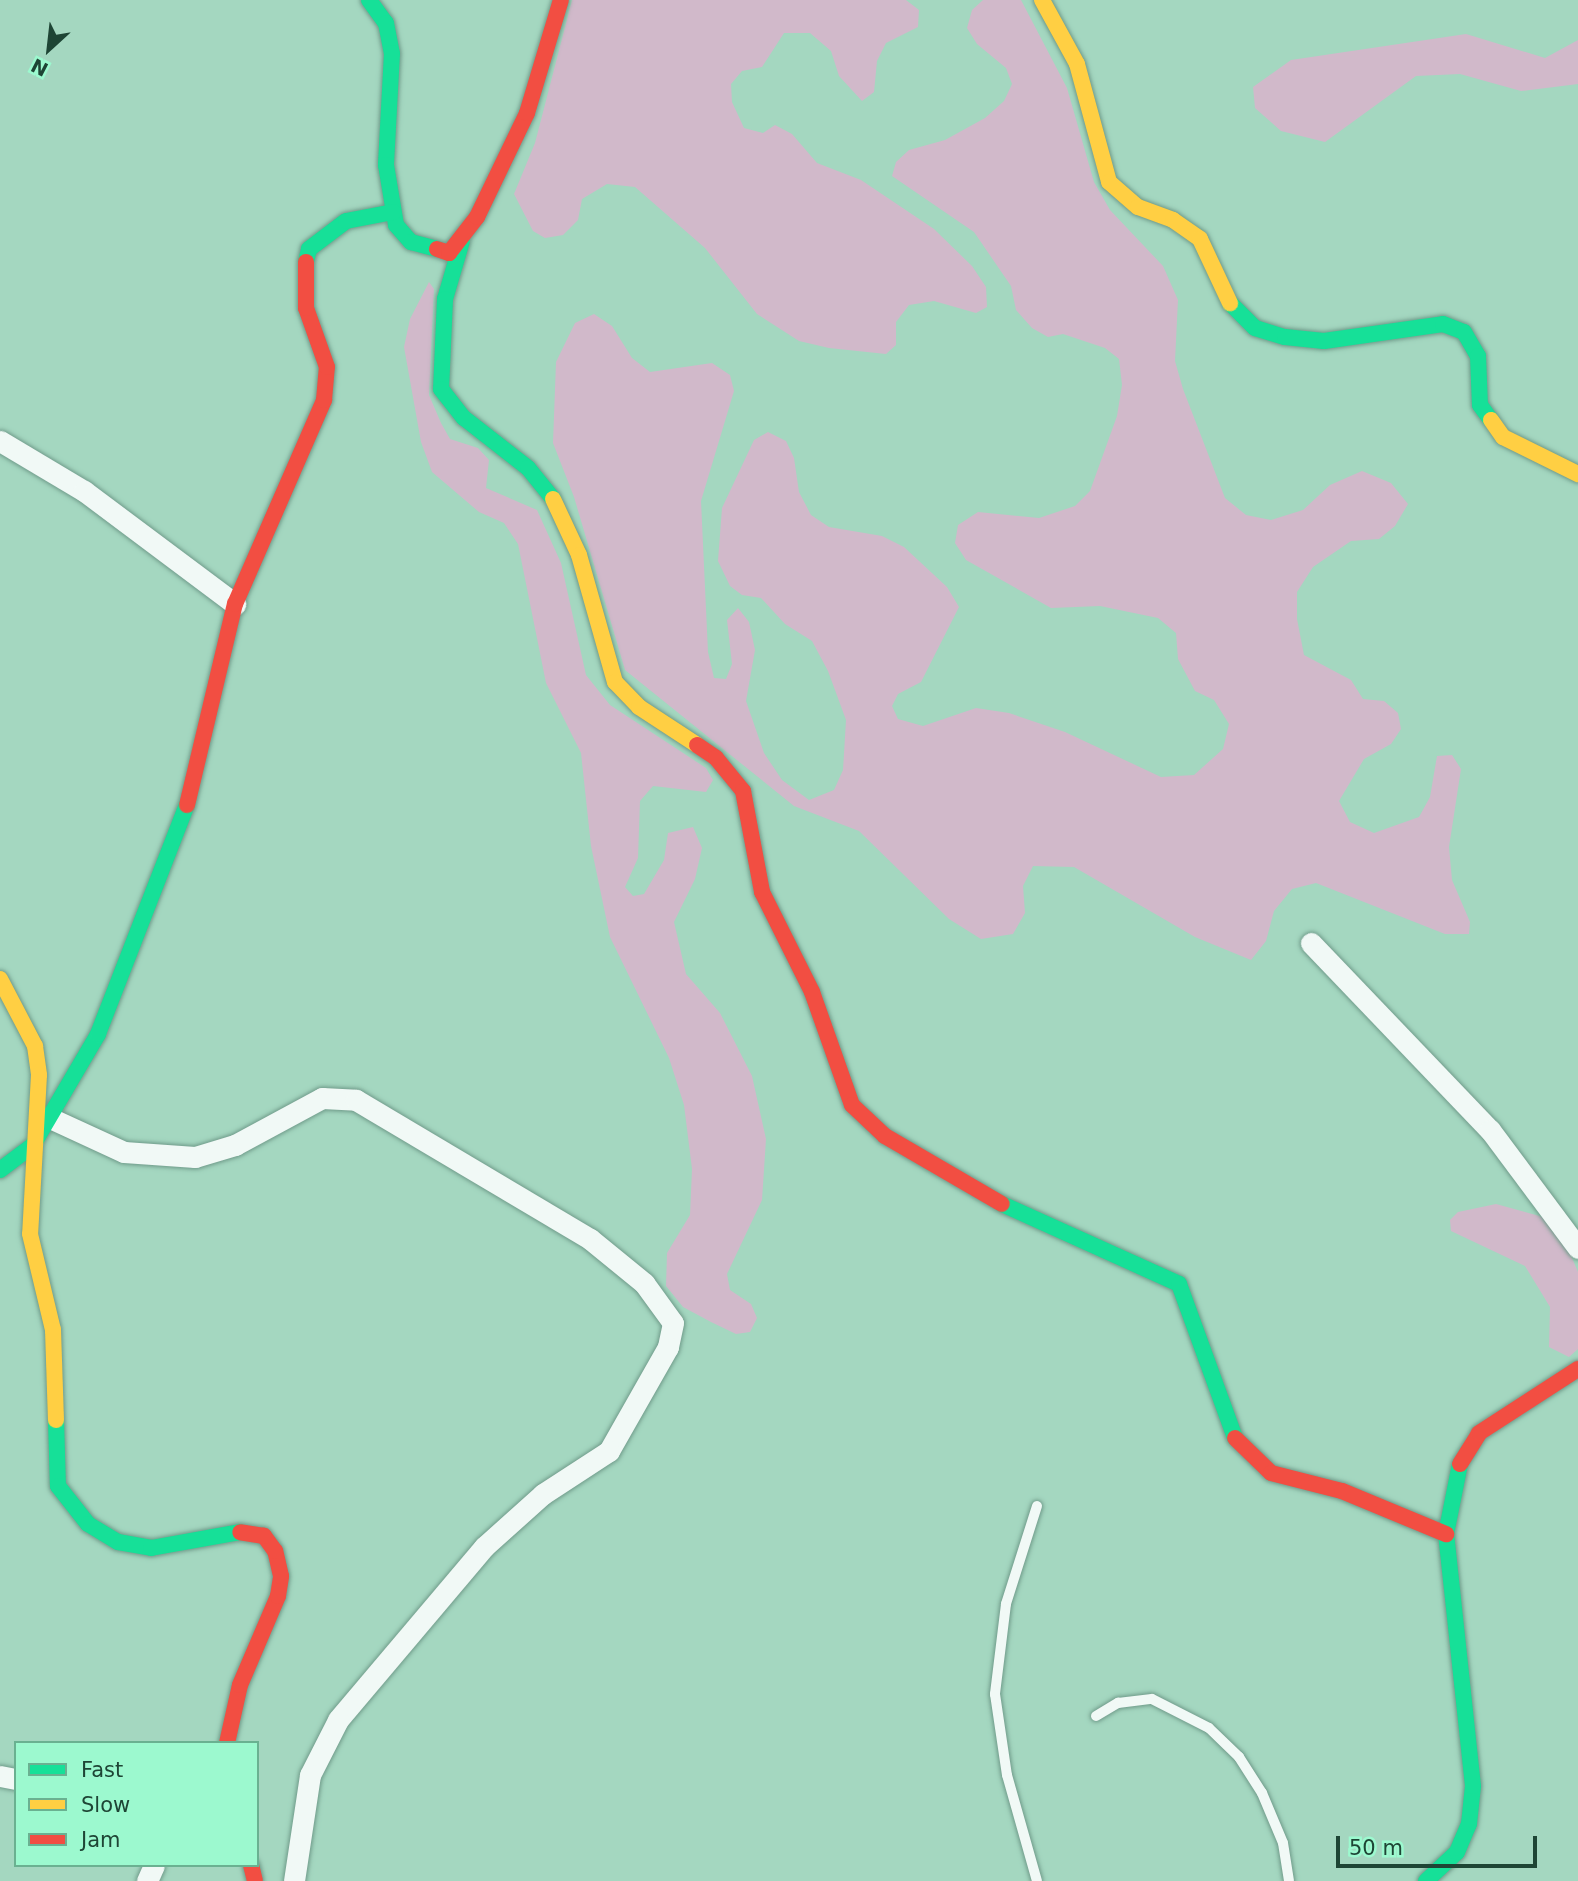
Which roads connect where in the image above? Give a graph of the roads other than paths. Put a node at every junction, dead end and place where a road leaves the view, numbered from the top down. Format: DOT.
graph roads {
  1 [pos="369,0"];
  2 [pos="561,0"];
  3 [pos="1042,0"];
  4 [pos="393,212"];
  5 [pos="462,241"];
  6 [pos="0,441"];
  7 [pos="1578,474"];
  8 [pos="234,604"];
  9 [pos="1311,943"];
  10 [pos="0,979"];
  11 [pos="50,1118"];
  12 [pos="33,1145"];
  13 [pos="0,1170"];
  14 [pos="1578,1248"];
  15 [pos="1578,1369"];
  16 [pos="1037,1506"];
  17 [pos="1446,1534"];
  18 [pos="1096,1716"];
  19 [pos="226,1741"];
  20 [pos="294,1881"];
  21 [pos="1037,1881"];
  22 [pos="1289,1881"];
  23 [pos="1426,1881"];
  1 -- 4 [label="street"];
  2 -- 5 [label="street"];
  3 -- 7 [label="street"];
  4 -- 5 [label="street"];
  4 -- 8 [label="street"];
  5 -- 17 [label="street"];
  6 -- 8 [label="street"];
  8 -- 11 [label="street"];
  9 -- 14 [label="street"];
  10 -- 12 [label="street"];
  11 -- 12 [label="street"];
  11 -- 20 [label="street"];
  12 -- 13 [label="street"];
  12 -- 19 [label="street"];
  15 -- 17 [label="street"];
  16 -- 21 [label="lane"];
  17 -- 23 [label="street"];
  18 -- 22 [label="lane"];
}
